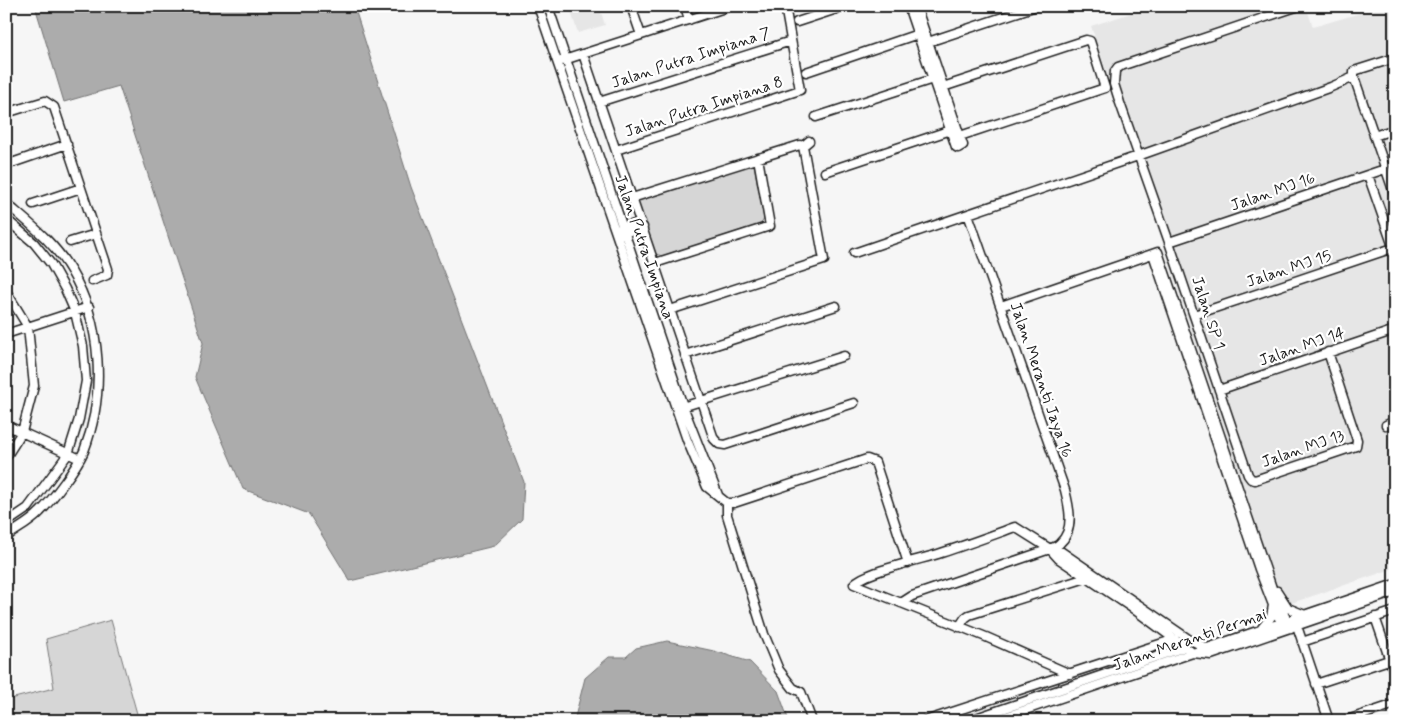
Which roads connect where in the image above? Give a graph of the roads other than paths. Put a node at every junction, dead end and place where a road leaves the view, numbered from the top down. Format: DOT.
graph roads {
  1 [pos="538,6"];
  2 [pos="548,6"];
  3 [pos="631,6"];
  4 [pos="684,6"];
  5 [pos="731,6"];
  6 [pos="785,6"];
  7 [pos="846,6"];
  8 [pos="1033,7"];
  9 [pos="1296,7"];
  10 [pos="913,8"];
  11 [pos="689,20"];
  12 [pos="797,22"];
  13 [pos="918,34"];
  14 [pos="641,35"];
  15 [pos="791,40"];
  16 [pos="928,42"];
  17 [pos="583,54"];
  18 [pos="1395,58"];
  19 [pos="566,59"];
  20 [pos="558,62"];
  21 [pos="806,72"];
  22 [pos="1354,78"];
  23 [pos="933,79"];
  24 [pos="943,87"];
  25 [pos="599,102"];
  26 [pos="6,113"];
  27 [pos="820,116"];
  28 [pos="1395,129"];
  29 [pos="951,130"];
  30 [pos="960,136"];
  31 [pos="1374,136"];
  32 [pos="67,144"];
  33 [pos="616,150"];
  34 [pos="1138,156"];
  35 [pos="758,158"];
  36 [pos="6,165"];
  37 [pos="1385,169"];
  38 [pos="825,172"];
  39 [pos="1368,174"];
  40 [pos="81,188"];
  41 [pos="1395,196"];
  42 [pos="632,198"];
  43 [pos="6,203"];
  44 [pos="33,204"];
  45 [pos="968,214"];
  46 [pos="6,219"];
  47 [pos="642,225"];
  48 [pos="624,230"];
  49 [pos="616,233"];
  50 [pos="96,234"];
  51 [pos="70,242"];
  52 [pos="1169,242"];
  53 [pos="1394,250"];
  54 [pos="854,252"];
  55 [pos="1155,253"];
  56 [pos="655,263"];
  57 [pos="92,281"];
  58 [pos="6,291"];
  59 [pos="836,306"];
  60 [pos="1001,306"];
  61 [pos="88,307"];
  62 [pos="670,310"];
  63 [pos="75,312"];
  64 [pos="1194,315"];
  65 [pos="28,327"];
  66 [pos="1395,330"];
  67 [pos="6,334"];
  68 [pos="1328,352"];
  69 [pos="685,355"];
  70 [pos="844,356"];
  71 [pos="1219,390"];
  72 [pos="702,401"];
  73 [pos="854,403"];
  74 [pos="680,408"];
  75 [pos="1395,421"];
  76 [pos="1386,424"];
  77 [pos="6,425"];
  78 [pos="22,432"];
  79 [pos="68,454"];
  80 [pos="6,457"];
  81 [pos="80,459"];
  82 [pos="1251,479"];
  83 [pos="718,495"];
  84 [pos="727,503"];
  85 [pos="6,523"];
  86 [pos="6,537"];
  87 [pos="1050,549"];
  88 [pos="908,563"];
  89 [pos="1086,578"];
  90 [pos="1269,579"];
  91 [pos="1395,584"];
  92 [pos="1395,592"];
  93 [pos="901,603"];
  94 [pos="1273,606"];
  95 [pos="1395,611"];
  96 [pos="1305,615"];
  97 [pos="1375,617"];
  98 [pos="1289,624"];
  99 [pos="960,627"];
  100 [pos="1259,631"];
  101 [pos="1175,639"];
  102 [pos="1302,642"];
  103 [pos="1185,647"];
  104 [pos="1207,648"];
  105 [pos="1193,653"];
  106 [pos="1392,659"];
  107 [pos="1070,674"];
  108 [pos="1395,675"];
  109 [pos="1316,684"];
  110 [pos="1395,704"];
  111 [pos="812,721"];
  112 [pos="925,721"];
  113 [pos="967,721"];
  114 [pos="993,721"];
  115 [pos="1329,721"];
  116 [pos="1344,721"];
  1 -- 20 [label="street, Jalan Putra Impiana"];
  2 -- 19 [label="street, Jalan Putra Impiana"];
  3 -- 14 [label="street"];
  4 -- 11 [label="street"];
  5 -- 11 [label="street"];
  6 -- 15 [label="street"];
  7 -- 12 [label="street"];
  8 -- 16 [label="street"];
  9 -- 34 [label="street, Jalan SP 1"];
  10 -- 13 [label="street"];
  10 -- 16 [label="street"];
  11 -- 14 [label="street"];
  13 -- 21 [label="street"];
  13 -- 23 [label="street"];
  14 -- 17 [label="street"];
  15 -- 25 [label="street, Jalan Putra Impiana 7"];
  15 -- 33 [label="street, Jalan Putra Impiana 8"];
  16 -- 24 [label="street"];
  17 -- 19 [label="street"];
  17 -- 25 [label="street"];
  18 -- 22 [label="street"];
  19 -- 20 [label="street"];
  19 -- 48 [label="street, Jalan Putra Impiana"];
  20 -- 49 [label="street, Jalan Putra Impiana"];
  22 -- 31 [label="street"];
  22 -- 34 [label="street"];
  23 -- 27 [label="street"];
  23 -- 29 [label="street"];
  24 -- 30 [label="street"];
  24 -- 30 [label="street"];
  25 -- 33 [label="street"];
  26 -- 32 [label="street"];
  28 -- 31 [label="street"];
  29 -- 30 [label="street"];
  29 -- 38 [label="street"];
  31 -- 37 [label="street"];
  32 -- 36 [label="street"];
  32 -- 40 [label="street"];
  33 -- 42 [label="street"];
  34 -- 45 [label="street"];
  34 -- 52 [label="street, Jalan SP 1"];
  35 -- 42 [label="street"];
  35 -- 56 [label="street"];
  35 -- 62 [label="street"];
  37 -- 39 [label="street, Jalan MJ 16"];
  37 -- 41 [label="street"];
  39 -- 52 [label="street, Jalan MJ 16"];
  39 -- 53 [label="street"];
  40 -- 44 [label="street"];
  40 -- 50 [label="street"];
  42 -- 47 [label="street"];
  43 -- 61 [label="street"];
  45 -- 54 [label="street"];
  45 -- 60 [label="street, Jalan Meranti Jaya 16"];
  46 -- 63 [label="street"];
  47 -- 48 [label="street"];
  47 -- 56 [label="street"];
  48 -- 49 [label="street"];
  48 -- 74 [label="street, Jalan Putra Impiana"];
  49 -- 74 [label="street, Jalan Putra Impiana"];
  50 -- 51 [label="street"];
  50 -- 57 [label="street"];
  52 -- 64 [label="street, Jalan SP 1"];
  53 -- 64 [label="street, Jalan MJ 15"];
  55 -- 60 [label="street"];
  55 -- 90 [label="street"];
  55 -- 94 [label="street"];
  56 -- 62 [label="street"];
  58 -- 65 [label="street"];
  59 -- 69 [label="street"];
  60 -- 87 [label="street, Jalan Meranti Jaya 16"];
  61 -- 63 [label="street"];
  61 -- 81 [label="street"];
  62 -- 69 [label="street"];
  63 -- 65 [label="street"];
  63 -- 79 [label="street"];
  64 -- 71 [label="street, Jalan SP 1"];
  65 -- 67 [label="street"];
  65 -- 78 [label="street"];
  66 -- 68 [label="street, Jalan MJ 14"];
  68 -- 71 [label="street, Jalan MJ 14"];
  68 -- 82 [label="street, Jalan MJ 13"];
  69 -- 72 [label="street"];
  70 -- 72 [label="street"];
  71 -- 82 [label="street, Jalan SP 1"];
  72 -- 73 [label="street"];
  72 -- 74 [label="street"];
  74 -- 83 [label="street, Jalan Putra Impiana"];
  74 -- 83 [label="street, Jalan Putra Impiana"];
  75 -- 76 [label="street"];
  77 -- 78 [label="street"];
  78 -- 79 [label="street"];
  78 -- 80 [label="street"];
  79 -- 81 [label="street"];
  79 -- 85 [label="street"];
  81 -- 86 [label="street"];
  83 -- 84 [label="street"];
  84 -- 88 [label="street"];
  84 -- 111 [label="street"];
  87 -- 88 [label="street"];
  87 -- 89 [label="street"];
  87 -- 93 [label="street"];
  87 -- 104 [label="street"];
  88 -- 93 [label="street"];
  89 -- 99 [label="street"];
  89 -- 101 [label="street"];
  90 -- 96 [label="street"];
  90 -- 98 [label="street"];
  91 -- 96 [label="street, Jalan Meranti Permai"];
  92 -- 98 [label="street"];
  93 -- 99 [label="street"];
  94 -- 98 [label="street"];
  94 -- 100 [label="street"];
  95 -- 97 [label="street"];
  96 -- 98 [label="street, Jalan Meranti Permai"];
  97 -- 102 [label="street"];
  97 -- 106 [label="street"];
  98 -- 100 [label="street, Jalan Meranti Permai"];
  98 -- 102 [label="street"];
  98 -- 105 [label="street"];
  99 -- 107 [label="street"];
  100 -- 104 [label="street, Jalan Meranti Permai"];
  101 -- 103 [label="street"];
  101 -- 107 [label="street"];
  102 -- 109 [label="street"];
  103 -- 105 [label="street"];
  103 -- 113 [label="street, Jalan Meranti Permai"];
  104 -- 105 [label="street, Jalan Meranti Permai"];
  105 -- 114 [label="street, Jalan Meranti Permai"];
  106 -- 108 [label="street"];
  106 -- 109 [label="street"];
  107 -- 112 [label="street"];
  109 -- 115 [label="street"];
  110 -- 116 [label="street"];
}
